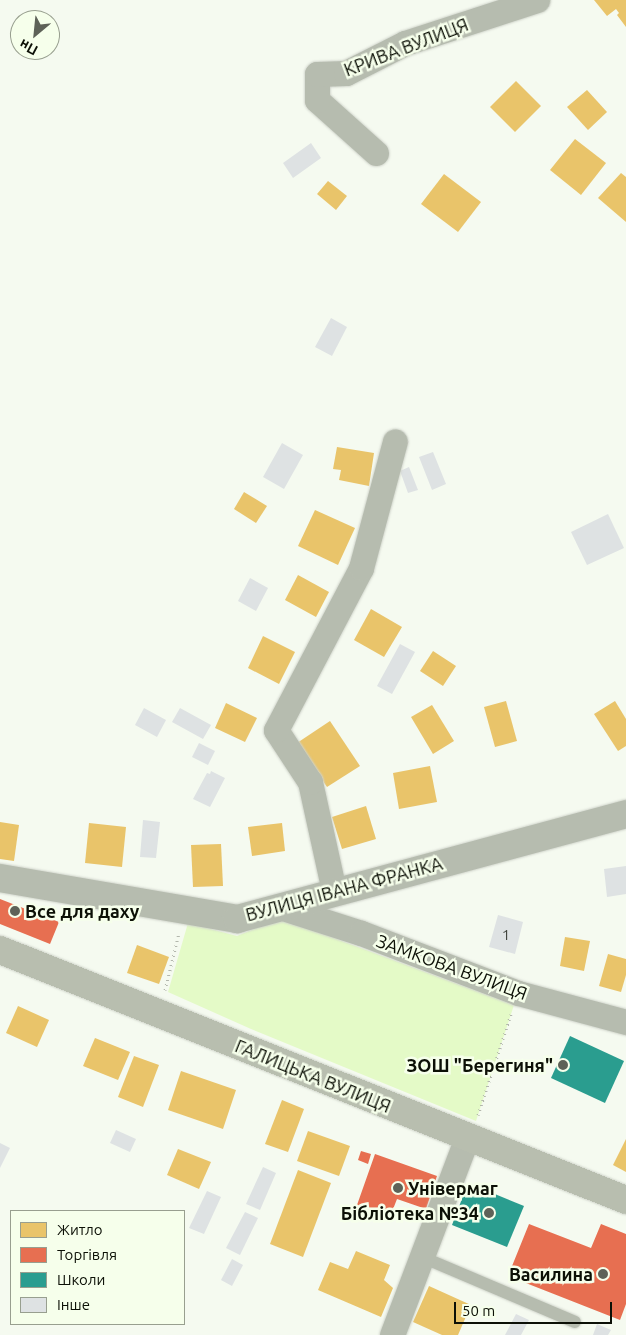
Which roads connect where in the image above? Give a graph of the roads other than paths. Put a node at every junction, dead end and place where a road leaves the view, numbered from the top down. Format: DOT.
graph roads {
  1 [pos="537,0"];
  2 [pos="376,153"];
  3 [pos="395,441"];
  4 [pos="626,814"];
  5 [pos="0,878"];
  6 [pos="334,891"];
  7 [pos="280,907"];
  8 [pos="0,950"];
  9 [pos="626,1022"];
  10 [pos="472,1130"];
  11 [pos="626,1200"];
  12 [pos="422,1257"];
  13 [pos="575,1322"];
  14 [pos="392,1335"];
  1 -- 2 [label="street, КРИВА ВУЛИЦЯ"];
  3 -- 6 [label="street"];
  4 -- 6 [label="street, ВУЛИЦЯ ІВАНА ФРАНКА"];
  5 -- 7 [label="street, ВУЛИЦЯ ІВАНА ФРАНКА"];
  6 -- 7 [label="street, ВУЛИЦЯ ІВАНА ФРАНКА"];
  7 -- 9 [label="street, ЗАМКОВА ВУЛИЦЯ"];
  8 -- 10 [label="main road, ГАЛИЦЬКА ВУЛИЦЯ"];
  10 -- 11 [label="main road, ГАЛИЦЬКА ВУЛИЦЯ"];
  10 -- 12 [label="street"];
  12 -- 13 [label="lane"];
  12 -- 14 [label="street"];
}
